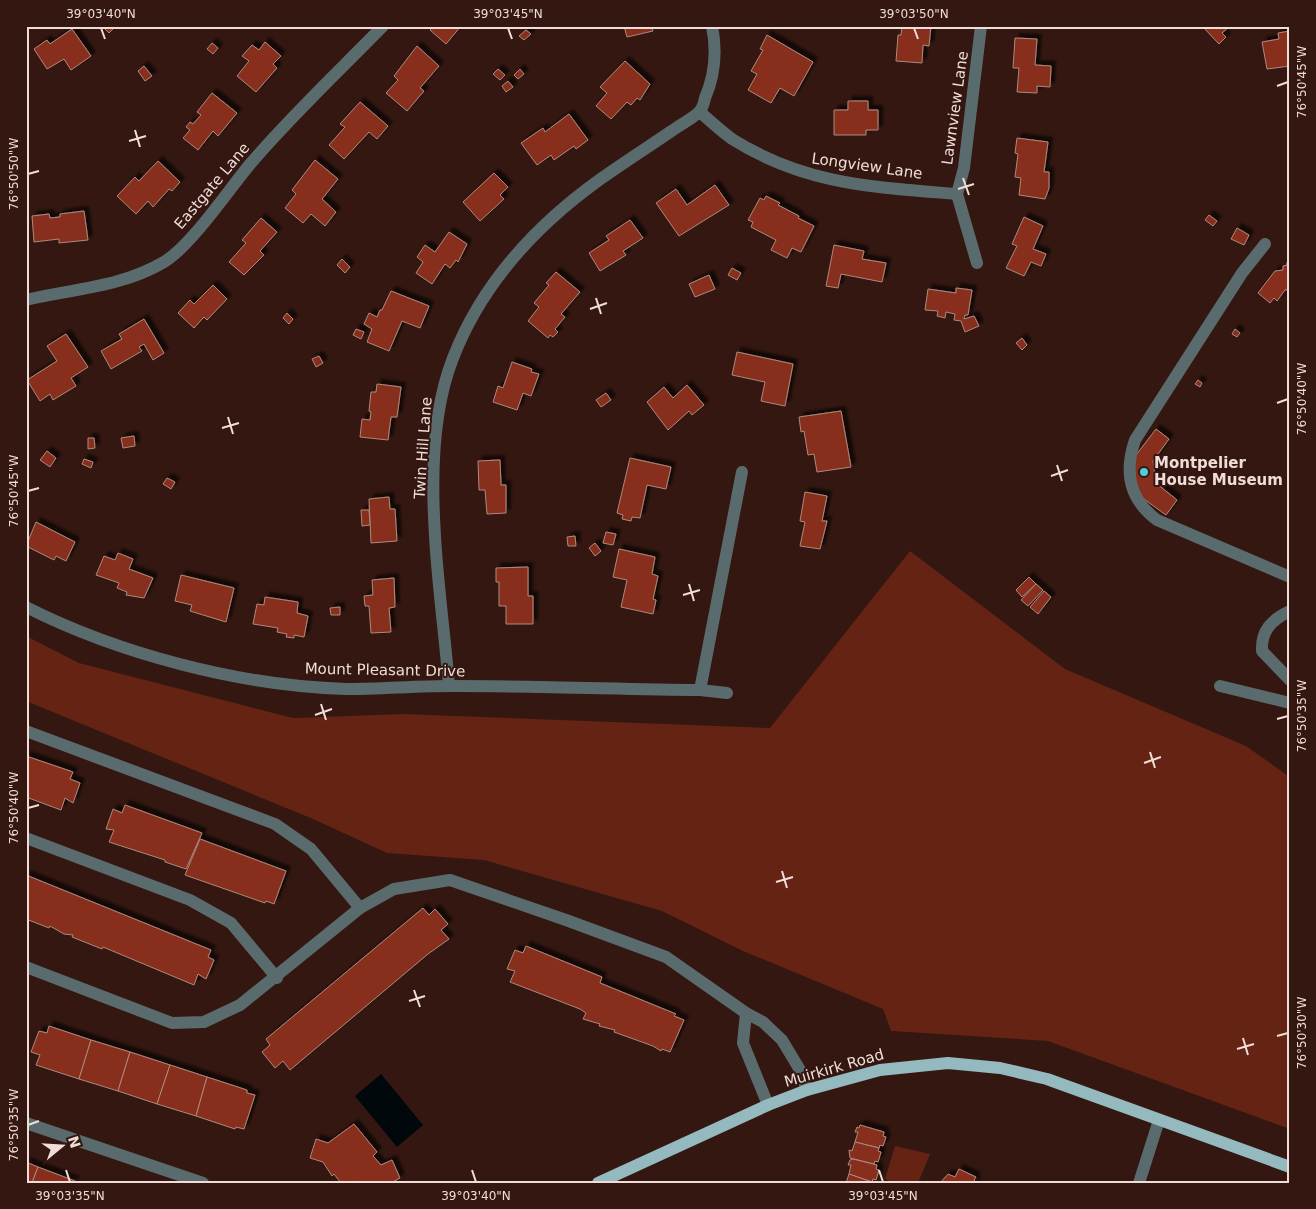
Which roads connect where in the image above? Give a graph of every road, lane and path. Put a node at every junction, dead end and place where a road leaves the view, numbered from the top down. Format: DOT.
graph roads {
  1 [pos="383,26"];
  2 [pos="712,26"];
  3 [pos="982,26"];
  4 [pos="700,112"];
  5 [pos="957,194"];
  6 [pos="1265,244"];
  7 [pos="977,263"];
  8 [pos="26,300"];
  9 [pos="742,472"];
  10 [pos="1290,577"];
  11 [pos="26,607"];
  12 [pos="1290,611"];
  13 [pos="1290,680"];
  14 [pos="449,686"];
  15 [pos="1220,686"];
  16 [pos="700,690"];
  17 [pos="727,693"];
  18 [pos="1290,703"];
  19 [pos="26,731"];
  20 [pos="26,838"];
  21 [pos="360,908"];
  22 [pos="26,967"];
  23 [pos="276,978"];
  24 [pos="746,1013"];
  25 [pos="808,1090"];
  26 [pos="768,1105"];
  27 [pos="1158,1120"];
  28 [pos="26,1123"];
  29 [pos="1290,1167"];
  30 [pos="203,1183"];
  31 [pos="598,1183"];
  32 [pos="1139,1183"];
  1 -- 8 [label="street, Eastgate Lane"];
  2 -- 4 [label="street"];
  3 -- 5 [label="street, Lawnview Lane"];
  4 -- 5 [label="street, Longview Lane"];
  4 -- 14 [label="street, Twin Hill Lane"];
  5 -- 7 [label="street"];
  6 -- 10 [label="street"];
  9 -- 16 [label="street"];
  11 -- 14 [label="street, Mount Pleasant Drive"];
  12 -- 13 [label="street"];
  14 -- 16 [label="street, Mount Pleasant Drive"];
  15 -- 18 [label="street"];
  16 -- 17 [label="street, Mount Pleasant Drive"];
  19 -- 21 [label="street"];
  20 -- 23 [label="street"];
  21 -- 23 [label="street"];
  21 -- 24 [label="street"];
  22 -- 23 [label="street"];
  24 -- 25 [label="street"];
  24 -- 26 [label="street"];
  25 -- 26 [label="main road, Muirkirk Road"];
  25 -- 27 [label="main road, Muirkirk Road"];
  26 -- 31 [label="main road, Muirkirk Road"];
  27 -- 29 [label="main road, Muirkirk Road"];
  27 -- 32 [label="street"];
  28 -- 30 [label="street"];
}
